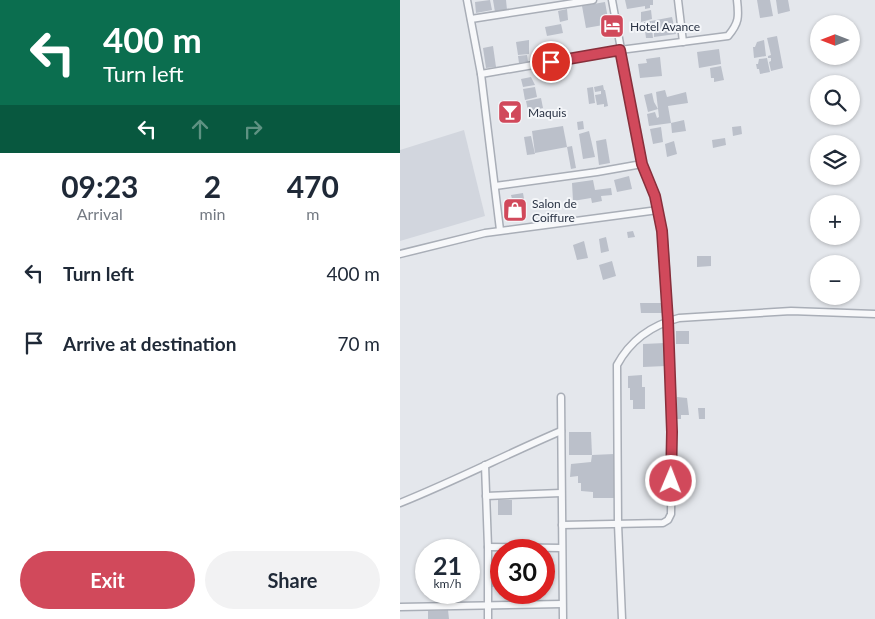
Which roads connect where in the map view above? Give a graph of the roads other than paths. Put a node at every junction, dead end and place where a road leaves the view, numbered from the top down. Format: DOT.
graph roads {
  1 [pos="467,0"];
  2 [pos="593,0"];
  3 [pos="612,0"];
  4 [pos="678,0"];
  5 [pos="737,0"];
  6 [pos="470,19"];
  7 [pos="683,42"];
  8 [pos="620,50"];
  9 [pos="481,74"];
  10 [pos="642,164"];
  11 [pos="495,186"];
  12 [pos="658,210"];
  13 [pos="500,230"];
  14 [pos="400,254"];
  15 [pos="875,314"];
  16 [pos="668,321"];
  17 [pos="560,397"];
  18 [pos="561,431"];
  19 [pos="485,465"];
  20 [pos="560,493"];
  21 [pos="486,496"];
  22 [pos="400,503"];
  23 [pos="618,524"];
  24 [pos="562,525"];
  25 [pos="488,547"];
  26 [pos="561,548"];
  27 [pos="488,604"];
  28 [pos="562,604"];
  29 [pos="400,607"];
  30 [pos="488,619"];
  31 [pos="563,619"];
  32 [pos="622,619"];
  1 -- 6 [label="street"];
  2 -- 6 [label="street"];
  3 -- 8 [label="street"];
  4 -- 7 [label="street"];
  5 -- 7 [label="street"];
  6 -- 9 [label="street"];
  7 -- 8 [label="street"];
  8 -- 9 [label="street"];
  8 -- 10 [label="street"];
  9 -- 11 [label="street"];
  10 -- 11 [label="street"];
  10 -- 12 [label="street"];
  11 -- 13 [label="street"];
  12 -- 13 [label="street"];
  12 -- 16 [label="street"];
  13 -- 14 [label="street"];
  15 -- 16 [label="street"];
  16 -- 23 [label="street"];
  16 -- 23 [label="street"];
  17 -- 18 [label="street"];
  18 -- 19 [label="street"];
  18 -- 20 [label="street"];
  19 -- 21 [label="street"];
  19 -- 22 [label="street"];
  20 -- 21 [label="street"];
  20 -- 24 [label="street"];
  21 -- 25 [label="street"];
  23 -- 24 [label="street"];
  23 -- 32 [label="street"];
  24 -- 26 [label="street"];
  25 -- 26 [label="street"];
  25 -- 27 [label="street"];
  26 -- 28 [label="street"];
  27 -- 28 [label="street"];
  27 -- 29 [label="street"];
  27 -- 30 [label="street"];
  28 -- 31 [label="street"];
}
